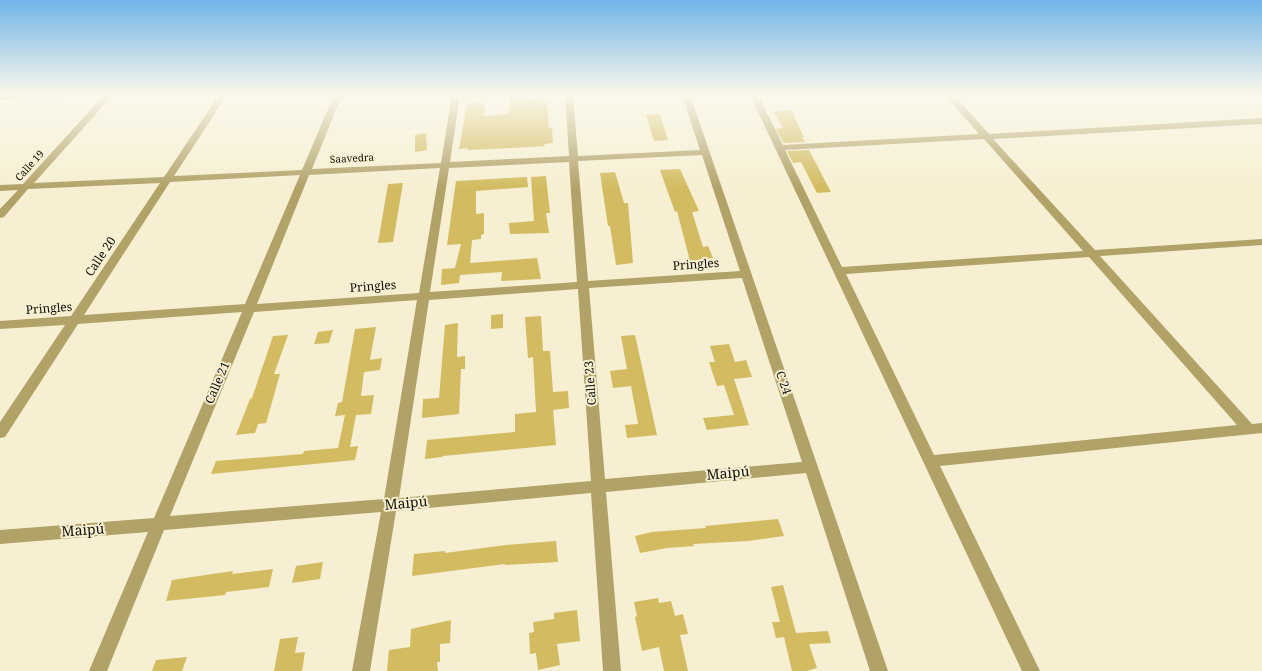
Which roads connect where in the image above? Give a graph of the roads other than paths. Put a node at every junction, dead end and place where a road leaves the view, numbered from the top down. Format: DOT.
graph roads {
  1 [pos="81,126"];
  2 [pos="202,126"];
  3 [pos="325,126"];
  4 [pos="451,126"];
  5 [pos="571,126"];
  6 [pos="697,126"];
  7 [pos="769,126"];
  8 [pos="977,126"];
  9 [pos="1164,126"];
  10 [pos="986,136"];
  11 [pos="779,148"];
  12 [pos="706,152"];
  13 [pos="574,159"];
  14 [pos="444,166"];
  15 [pos="306,172"];
  16 [pos="167,180"];
  17 [pos="26,187"];
  18 [pos="0,188"];
  19 [pos="0,215"];
  20 [pos="1262,242"];
  21 [pos="1091,253"];
  22 [pos="840,271"];
  23 [pos="747,274"];
  24 [pos="583,286"];
  25 [pos="422,296"];
  26 [pos="250,308"];
  27 [pos="74,320"];
  28 [pos="0,325"];
  29 [pos="1256,428"];
  30 [pos="0,433"];
  31 [pos="930,461"];
  32 [pos="811,467"];
  33 [pos="599,486"];
  34 [pos="390,505"];
  35 [pos="159,525"];
  36 [pos="0,537"];
  37 [pos="98,671"];
  38 [pos="362,671"];
  39 [pos="612,671"];
  40 [pos="879,671"];
  41 [pos="1031,671"];
  1 -- 17 [label="street, Calle 19"];
  2 -- 16 [label="street, Calle 20"];
  3 -- 15 [label="street, Calle 21"];
  4 -- 14 [label="street"];
  5 -- 13 [label="street, Calle 23"];
  6 -- 12 [label="street, C 24"];
  7 -- 11 [label="street"];
  8 -- 10 [label="street"];
  9 -- 10 [label="street"];
  10 -- 11 [label="street"];
  10 -- 21 [label="street"];
  11 -- 22 [label="street"];
  12 -- 13 [label="street, Saavedra"];
  12 -- 23 [label="street, C 24"];
  13 -- 14 [label="street, Saavedra"];
  13 -- 24 [label="street, Calle 23"];
  14 -- 15 [label="street, Saavedra"];
  14 -- 25 [label="street"];
  15 -- 16 [label="street, Saavedra"];
  15 -- 26 [label="street, Calle 21"];
  16 -- 17 [label="street, Saavedra"];
  16 -- 27 [label="street, Calle 20"];
  17 -- 18 [label="street, Saavedra"];
  17 -- 19 [label="street, Calle 19"];
  20 -- 21 [label="street"];
  21 -- 22 [label="street"];
  21 -- 29 [label="street"];
  22 -- 31 [label="street"];
  23 -- 24 [label="street, Pringles"];
  23 -- 32 [label="street, C 24"];
  24 -- 25 [label="street, Pringles"];
  24 -- 33 [label="street, Calle 23"];
  25 -- 26 [label="street, Pringles"];
  25 -- 34 [label="street"];
  26 -- 27 [label="street, Pringles"];
  26 -- 35 [label="street, Calle 21"];
  27 -- 28 [label="street, Pringles"];
  27 -- 30 [label="street, Calle 20"];
  29 -- 31 [label="street"];
  31 -- 41 [label="street"];
  32 -- 33 [label="street, Maipú"];
  32 -- 40 [label="street, C 24"];
  33 -- 34 [label="street, Maipú"];
  33 -- 39 [label="street, Calle 23"];
  34 -- 35 [label="street, Maipú"];
  34 -- 38 [label="street"];
  35 -- 36 [label="street, Maipú"];
  35 -- 37 [label="street, Calle 21"];
}
